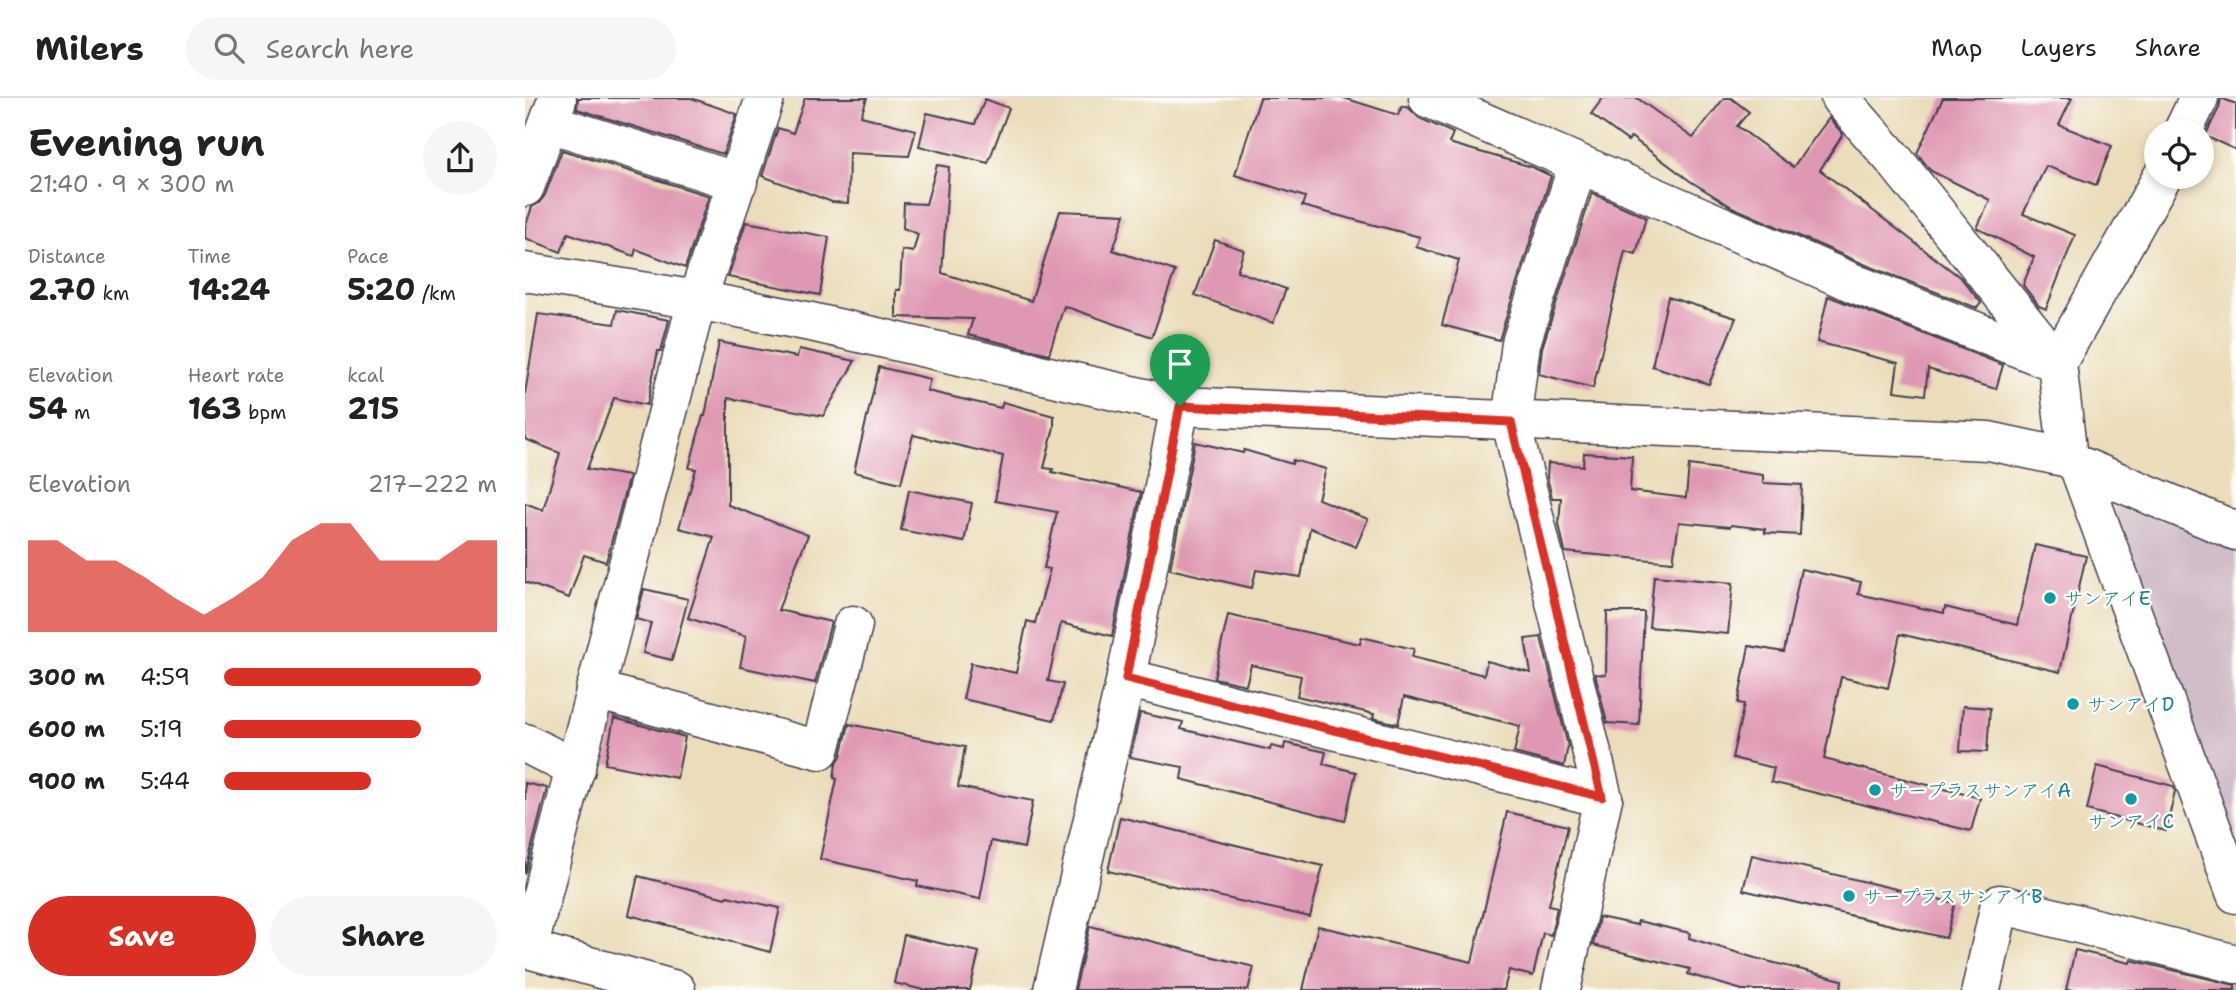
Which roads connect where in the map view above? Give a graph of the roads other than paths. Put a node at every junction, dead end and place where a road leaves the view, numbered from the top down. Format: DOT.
graph roads {
  1 [pos="765,98"];
  2 [pos="1428,98"];
  3 [pos="1840,98"];
  4 [pos="2199,98"];
  5 [pos="553,111"];
  6 [pos="2189,119"];
  7 [pos="1578,164"];
  8 [pos="738,182"];
  9 [pos="525,187"];
  10 [pos="2155,189"];
  11 [pos="525,272"];
  12 [pos="697,300"];
  13 [pos="2057,363"];
  14 [pos="1180,406"];
  15 [pos="1511,422"];
  16 [pos="2073,462"];
  17 [pos="2236,531"];
  18 [pos="853,625"];
  19 [pos="1126,678"];
  20 [pos="595,690"];
  21 [pos="525,743"];
  22 [pos="576,769"];
  23 [pos="1602,797"];
  24 [pos="2236,894"];
  25 [pos="526,953"];
  26 [pos="2236,964"];
  27 [pos="677,990"];
  28 [pos="1053,990"];
  29 [pos="1561,990"];
  30 [pos="1981,990"];
  1 -- 8 [label="street"];
  2 -- 7 [label="street"];
  3 -- 13 [label="street"];
  4 -- 6 [label="street"];
  5 -- 8 [label="street"];
  5 -- 9 [label="street"];
  7 -- 13 [label="street"];
  7 -- 15 [label="street"];
  8 -- 12 [label="street"];
  10 -- 13 [label="street"];
  11 -- 12 [label="street"];
  12 -- 14 [label="street"];
  12 -- 20 [label="street"];
  13 -- 16 [label="street"];
  14 -- 15 [label="street"];
  14 -- 19 [label="street"];
  15 -- 16 [label="street"];
  15 -- 23 [label="street"];
  16 -- 17 [label="street"];
  16 -- 24 [label="street"];
  18 -- 20 [label="street"];
  19 -- 23 [label="street"];
  19 -- 28 [label="street"];
  20 -- 22 [label="street"];
  21 -- 22 [label="street"];
  22 -- 25 [label="street"];
  23 -- 29 [label="street"];
  25 -- 27 [label="street"];
  26 -- 30 [label="street"];
}
